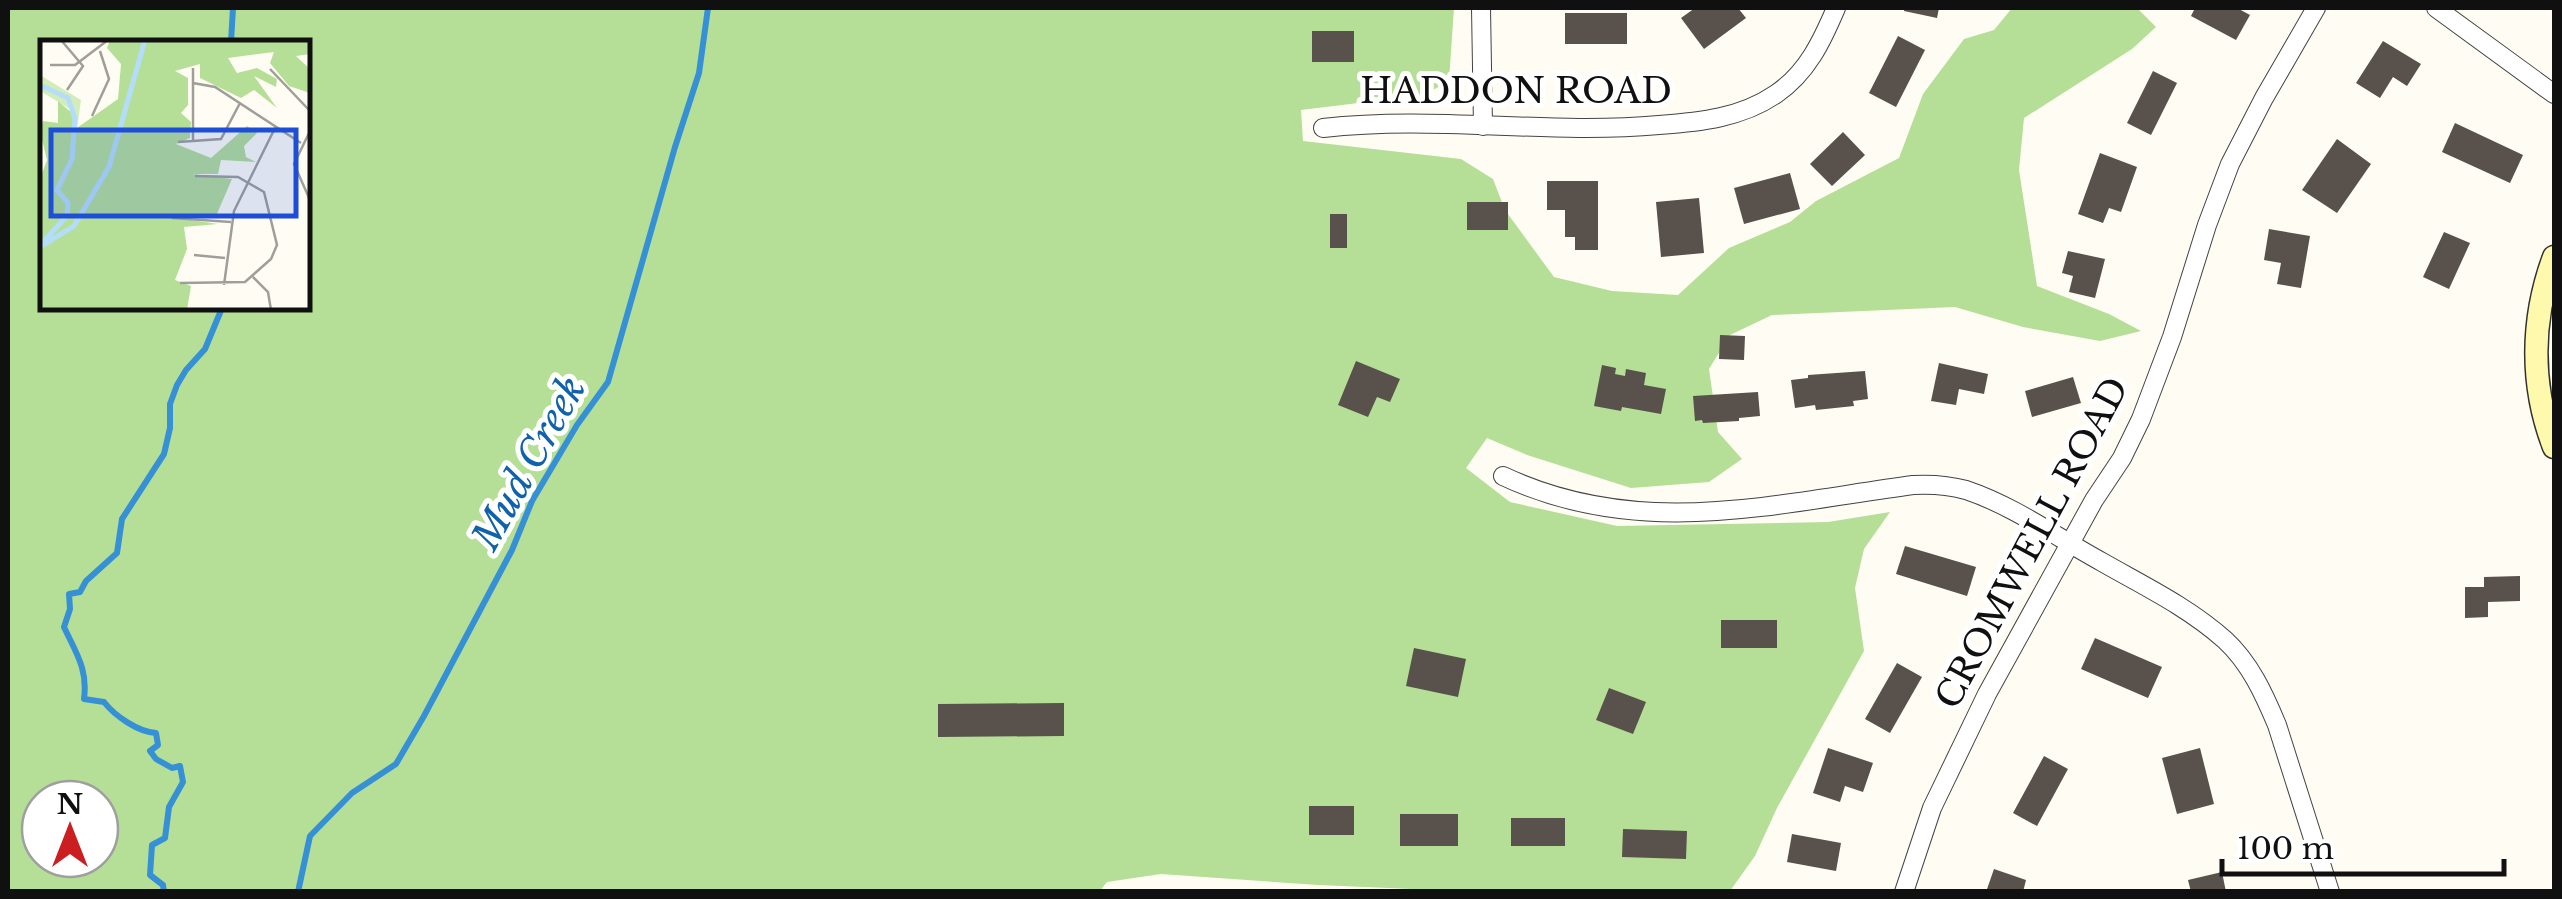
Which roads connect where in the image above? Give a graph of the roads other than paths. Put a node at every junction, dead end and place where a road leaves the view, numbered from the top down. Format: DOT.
graph roads {
  1 [pos="1480,8"];
  2 [pos="1836,8"];
  3 [pos="2316,8"];
  4 [pos="2436,8"];
  5 [pos="2554,94"];
  6 [pos="1483,126"];
  7 [pos="1323,128"];
  8 [pos="2554,256"];
  9 [pos="2554,447"];
  10 [pos="1504,476"];
  11 [pos="2072,542"];
  12 [pos="1904,892"];
  13 [pos="2330,892"];
  1 -- 6 [label="street"];
  2 -- 6 [label="street, HADDON ROAD"];
  3 -- 11 [label="street, CROMWELL ROAD"];
  4 -- 5 [label="street"];
  6 -- 7 [label="street, HADDON ROAD"];
  8 -- 9 [label="street"];
  10 -- 11 [label="street"];
  11 -- 12 [label="street, CROMWELL ROAD"];
  11 -- 13 [label="street"];
}
